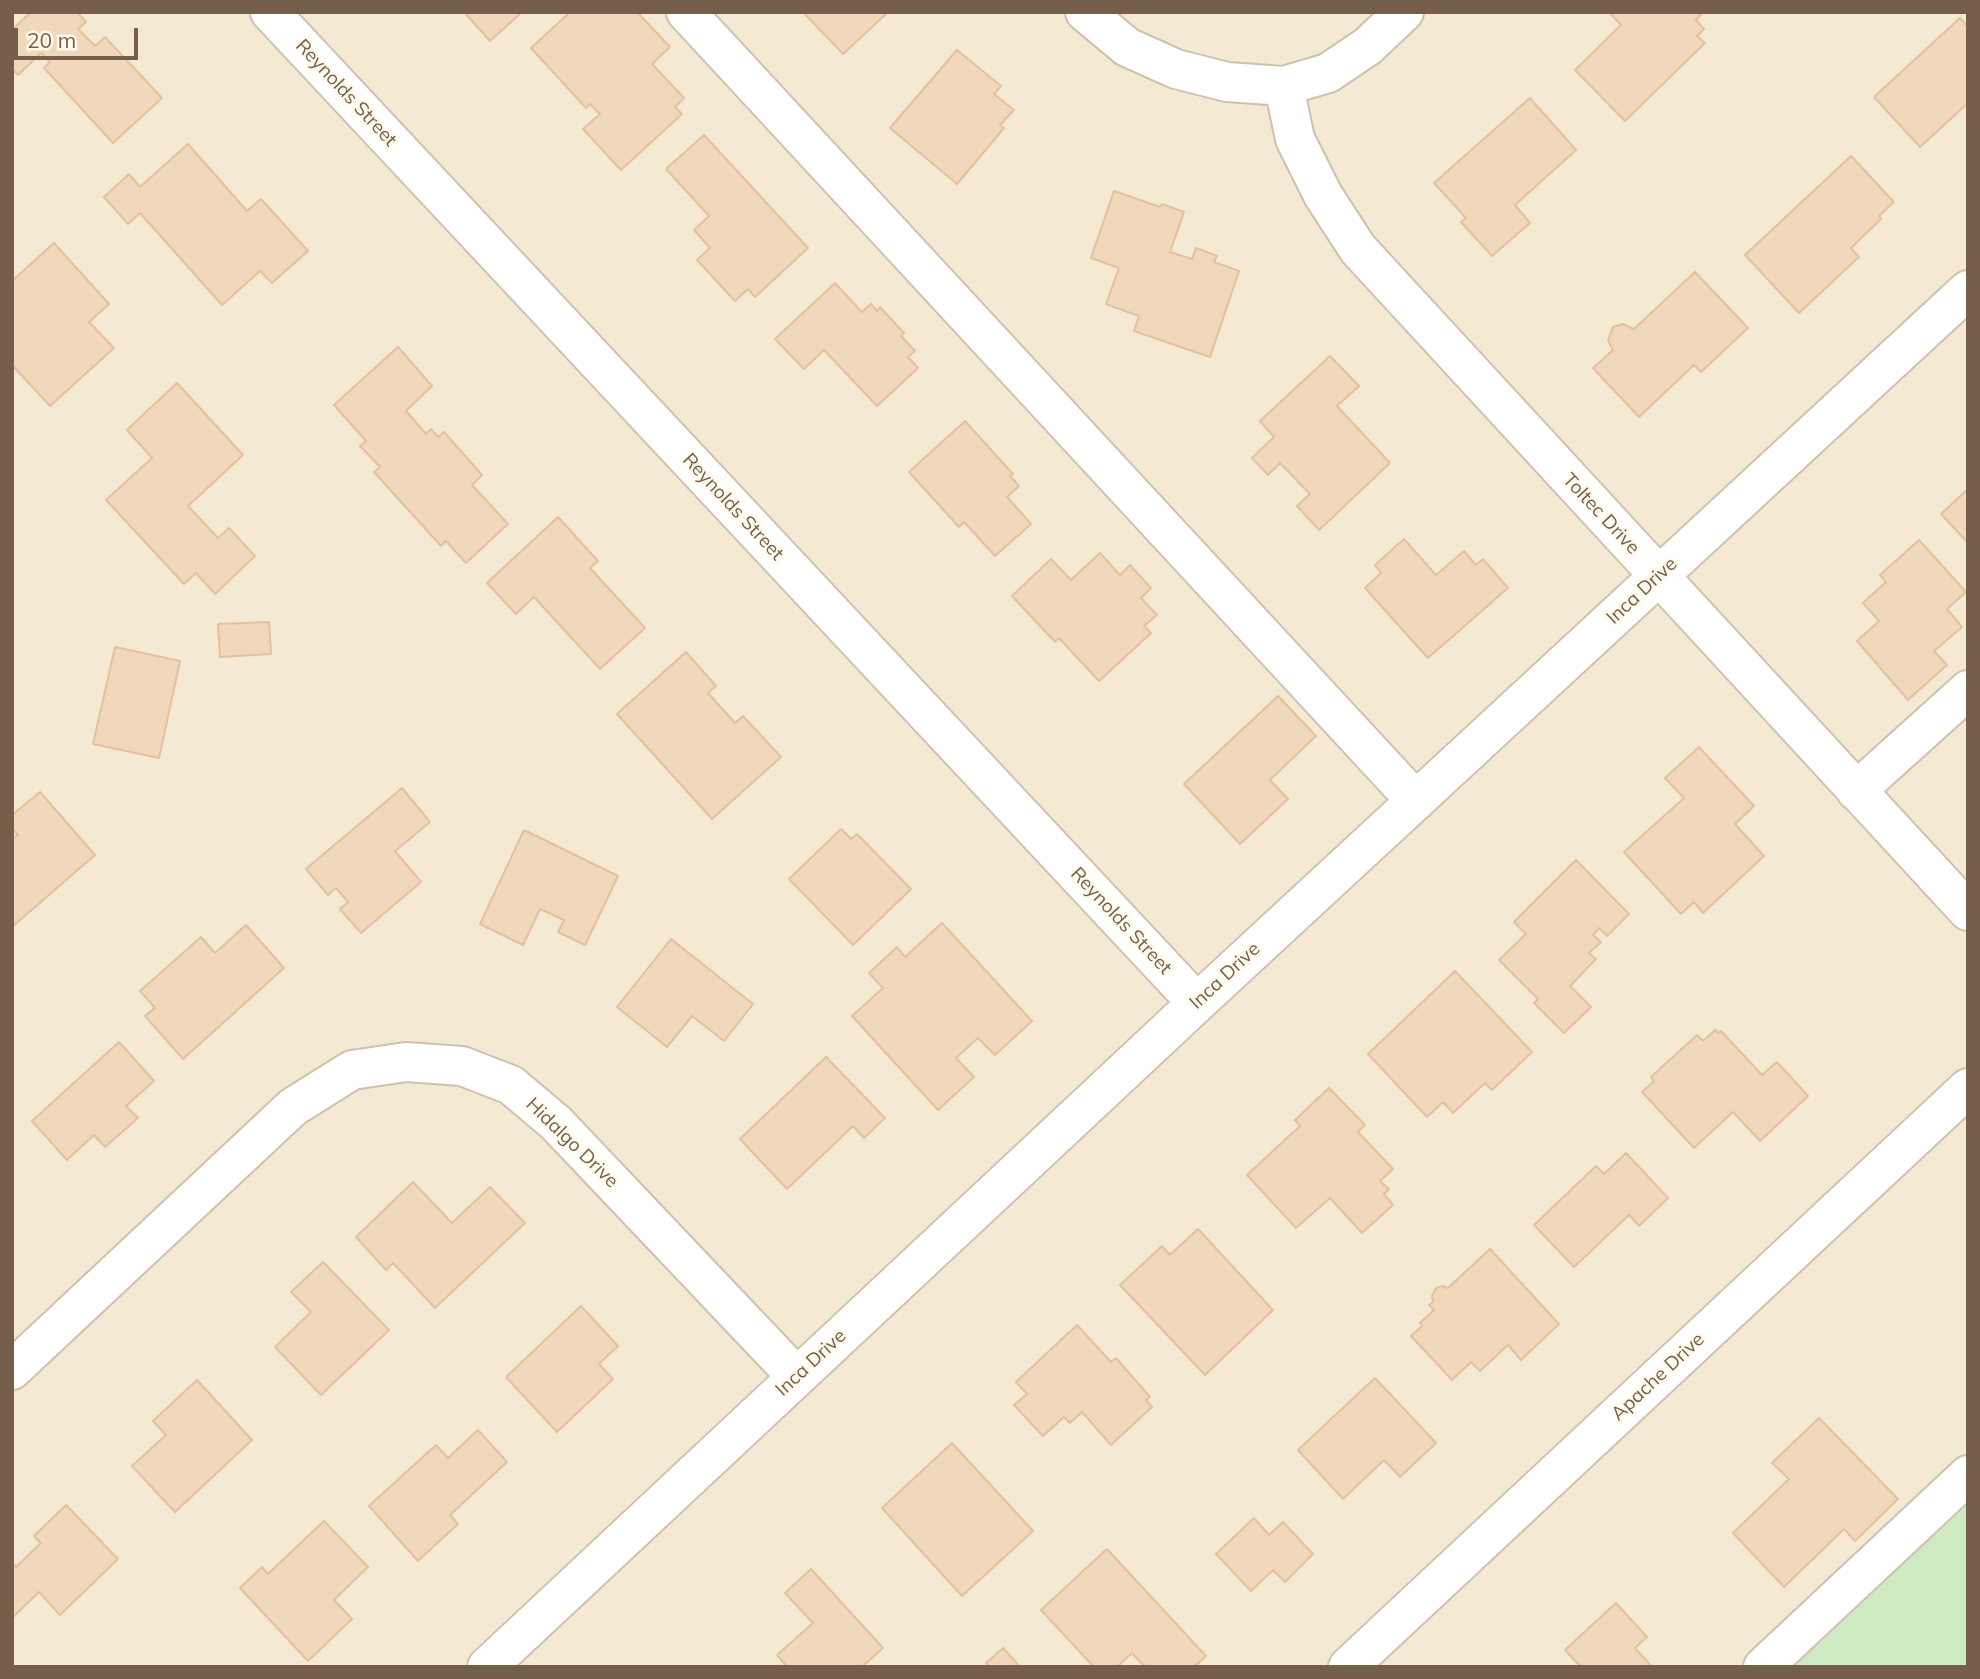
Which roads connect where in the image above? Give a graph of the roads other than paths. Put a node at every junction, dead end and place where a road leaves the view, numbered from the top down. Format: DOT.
graph roads {
  1 [pos="270,12"];
  2 [pos="686,12"];
  3 [pos="1085,12"];
  4 [pos="1404,12"];
  5 [pos="1284,86"];
  6 [pos="1968,290"];
  7 [pos="1658,576"];
  8 [pos="1968,690"];
  9 [pos="1856,791"];
  10 [pos="1416,801"];
  11 [pos="1968,911"];
  12 [pos="1197,1003"];
  13 [pos="1968,1088"];
  14 [pos="12,1370"];
  15 [pos="797,1377"];
  16 [pos="1968,1475"];
  17 [pos="487,1667"];
  18 [pos="1348,1667"];
  19 [pos="1763,1667"];
  1 -- 12 [label="street, Reynolds Street"];
  2 -- 10 [label="street"];
  3 -- 5 [label="street"];
  4 -- 5 [label="street"];
  5 -- 7 [label="street, Toltec Drive"];
  6 -- 7 [label="street, Inca Drive"];
  7 -- 9 [label="street, Toltec Drive"];
  7 -- 10 [label="street, Inca Drive"];
  8 -- 9 [label="street"];
  9 -- 11 [label="street, Toltec Drive"];
  10 -- 12 [label="street, Inca Drive"];
  12 -- 15 [label="street, Inca Drive"];
  13 -- 18 [label="street, Apache Drive"];
  14 -- 15 [label="street, Hidalgo Drive"];
  15 -- 17 [label="street, Inca Drive"];
  16 -- 19 [label="street"];
}
